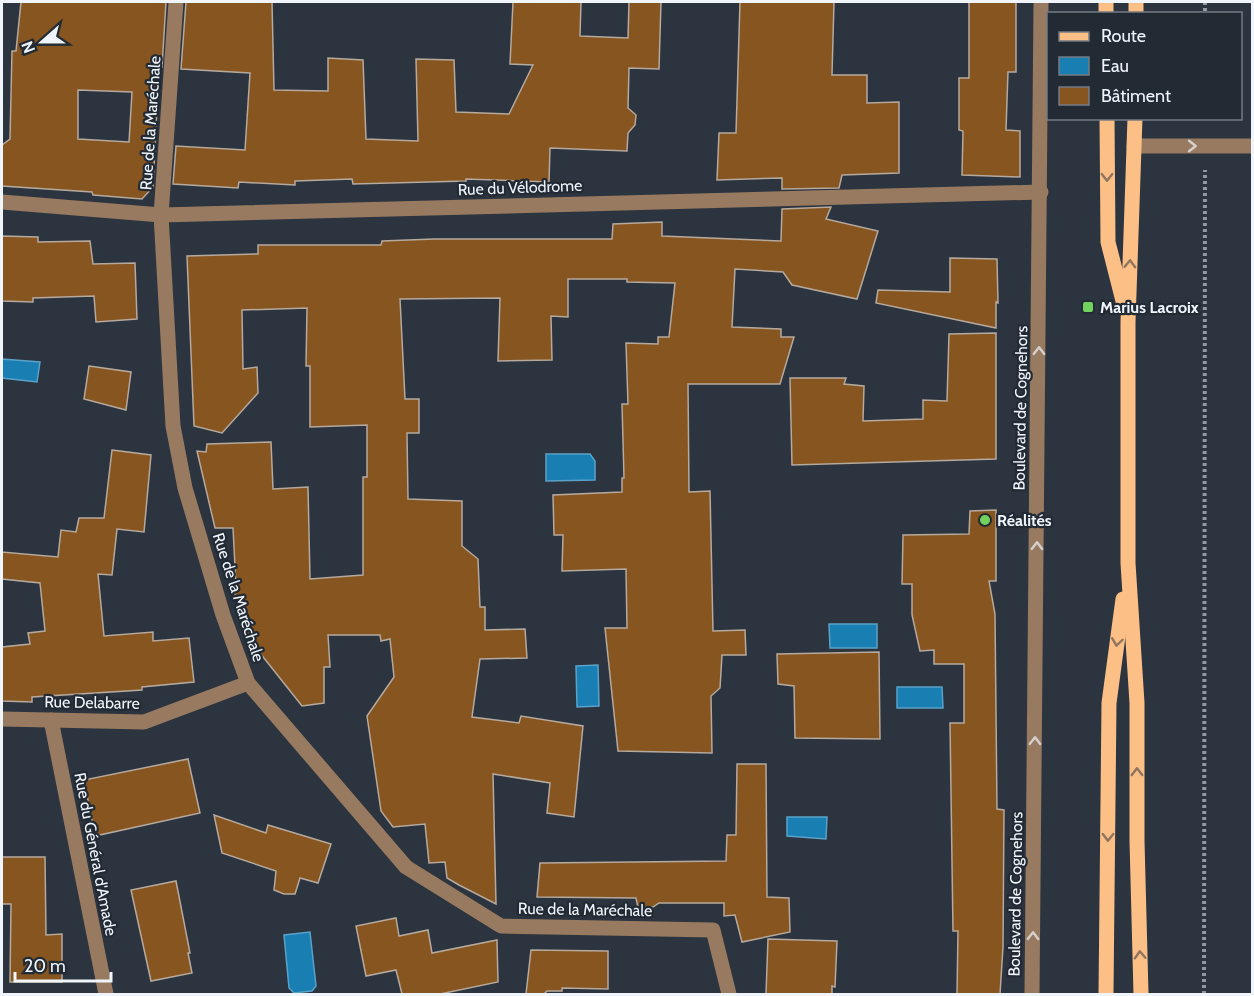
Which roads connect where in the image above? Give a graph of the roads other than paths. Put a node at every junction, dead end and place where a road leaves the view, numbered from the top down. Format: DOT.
graph roads {
  1 [pos="176,2"];
  2 [pos="1041,2"];
  3 [pos="1107,120"];
  4 [pos="1135,120"];
  5 [pos="1134,146"];
  6 [pos="1252,146"];
  7 [pos="1041,192"];
  8 [pos="2,202"];
  9 [pos="161,215"];
  10 [pos="1128,322"];
  11 [pos="1128,563"];
  12 [pos="248,683"];
  13 [pos="2,719"];
  14 [pos="51,720"];
  15 [pos="106,994"];
  16 [pos="729,994"];
  17 [pos="1032,994"];
  18 [pos="1106,994"];
  19 [pos="1141,994"];
  1 -- 9 [label="street, Rue de la Maréchale"];
  2 -- 7 [label="street, Boulevard de Cognehors"];
  3 -- 10 [label="main road, one-way"];
  4 -- 5 [label="main road"];
  5 -- 6 [label="street, one-way"];
  10 -- 5 [label="main road, one-way"];
  7 -- 9 [label="street, Rue du Vélodrome"];
  17 -- 7 [label="street, Boulevard de Cognehors, one-way"];
  8 -- 9 [label="street, Rue du Vélodrome"];
  9 -- 12 [label="street, Rue de la Maréchale"];
  10 -- 11 [label="main road"];
  11 -- 18 [label="main road, one-way"];
  19 -- 11 [label="main road, one-way"];
  12 -- 14 [label="street, Rue Delabarre"];
  12 -- 16 [label="street, Rue de la Maréchale"];
  13 -- 14 [label="street, Rue Delabarre"];
  14 -- 15 [label="street, Rue du Général d'Amade"];
}
